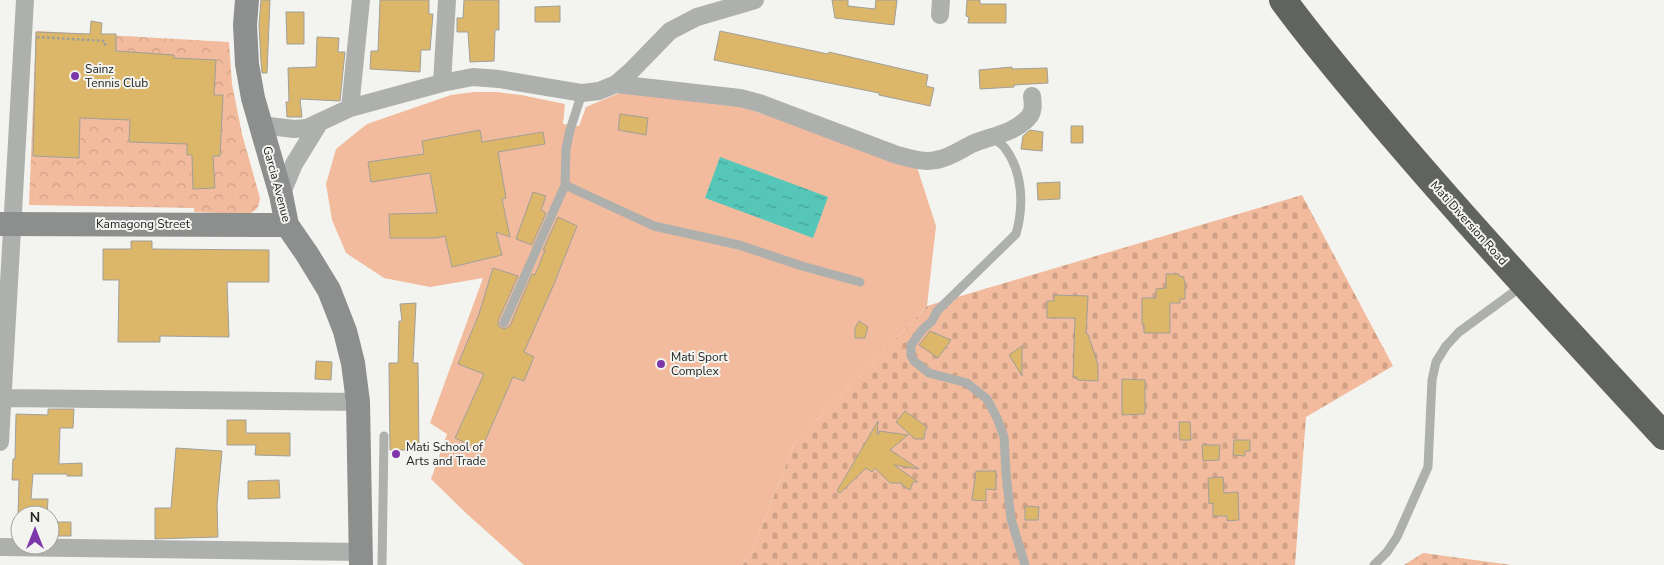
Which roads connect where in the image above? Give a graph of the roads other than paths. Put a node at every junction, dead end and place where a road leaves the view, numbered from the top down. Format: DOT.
graph roads {
  1 [pos="25,0"];
  2 [pos="247,0"];
  3 [pos="361,0"];
  4 [pos="447,0"];
  5 [pos="754,0"];
  6 [pos="1284,0"];
  7 [pos="442,83"];
  8 [pos="616,84"];
  9 [pos="582,92"];
  10 [pos="1032,96"];
  11 [pos="350,108"];
  12 [pos="260,125"];
  13 [pos="318,125"];
  14 [pos="993,138"];
  15 [pos="565,185"];
  16 [pos="281,196"];
  17 [pos="7,224"];
  18 [pos="286,225"];
  19 [pos="860,282"];
  20 [pos="1524,284"];
  21 [pos="504,323"];
  22 [pos="2,398"];
  23 [pos="358,402"];
  24 [pos="384,436"];
  25 [pos="1664,436"];
  26 [pos="0,442"];
  27 [pos="0,547"];
  28 [pos="361,559"];
  29 [pos="382,565"];
  30 [pos="1025,565"];
  31 [pos="1374,565"];
  1 -- 17 [label="street"];
  2 -- 12 [label="street, Garcia Avenue"];
  3 -- 11 [label="street"];
  4 -- 7 [label="street"];
  5 -- 8 [label="street"];
  6 -- 20 [label="highway, Mati Diversion Road"];
  7 -- 9 [label="street"];
  7 -- 11 [label="street"];
  8 -- 9 [label="street"];
  8 -- 14 [label="street"];
  9 -- 15 [label="lane"];
  10 -- 14 [label="street"];
  11 -- 13 [label="street"];
  12 -- 13 [label="street"];
  12 -- 16 [label="street, Garcia Avenue"];
  13 -- 16 [label="street"];
  14 -- 30 [label="lane"];
  15 -- 19 [label="lane"];
  15 -- 21 [label="lane"];
  16 -- 18 [label="street, Garcia Avenue"];
  17 -- 18 [label="street, Kamagong Street"];
  17 -- 22 [label="street"];
  18 -- 23 [label="street, Garcia Avenue"];
  20 -- 25 [label="highway, Mati Diversion Road"];
  20 -- 31 [label="lane"];
  22 -- 23 [label="street"];
  22 -- 26 [label="street"];
  23 -- 28 [label="street, Garcia Avenue"];
  24 -- 29 [label="lane"];
  27 -- 28 [label="street"];
}
